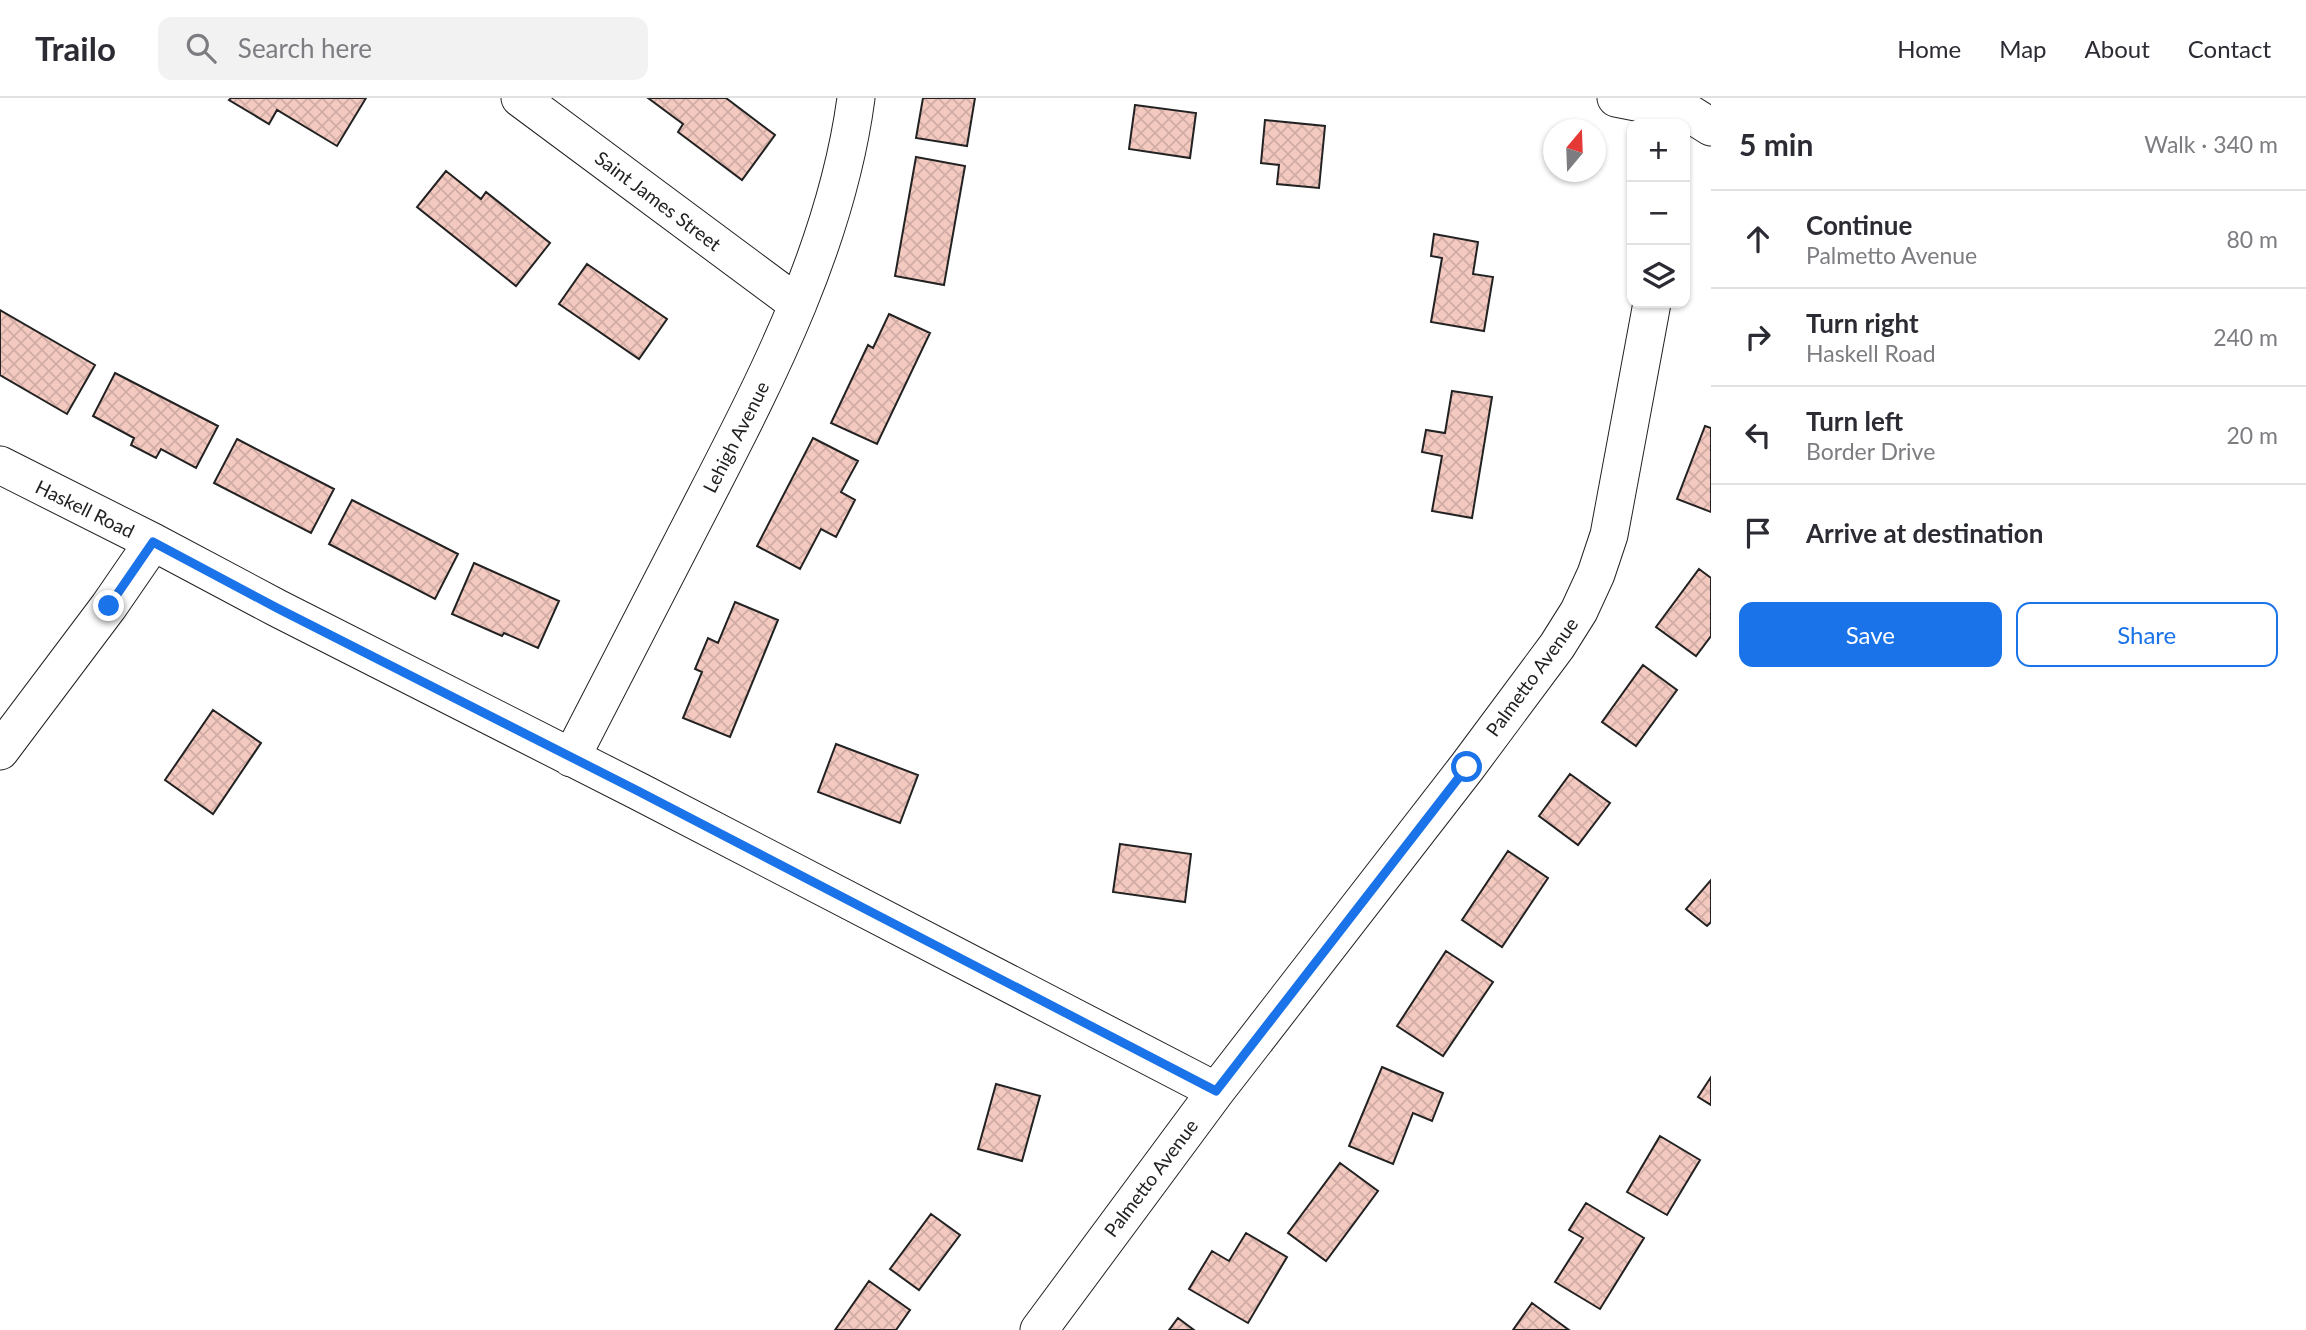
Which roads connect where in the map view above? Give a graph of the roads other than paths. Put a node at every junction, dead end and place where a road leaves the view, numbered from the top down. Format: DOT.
graph roads {
  1 [pos="520,98"];
  2 [pos="856,98"];
  3 [pos="1616,98"];
  4 [pos="1693,115"];
  5 [pos="796,303"];
  6 [pos="1651,308"];
  7 [pos="0,465"];
  8 [pos="153,542"];
  9 [pos="0,751"];
  10 [pos="571,758"];
  11 [pos="1216,1091"];
  12 [pos="1039,1330"];
  1 -- 5 [label="street, Saint James Street"];
  2 -- 5 [label="street, Lehigh Avenue"];
  3 -- 4 [label="street"];
  5 -- 10 [label="street, Lehigh Avenue"];
  6 -- 11 [label="street, Palmetto Avenue"];
  7 -- 8 [label="street, Haskell Road"];
  8 -- 9 [label="street"];
  8 -- 10 [label="street, Haskell Road"];
  10 -- 11 [label="street, Haskell Road"];
  11 -- 12 [label="street, Palmetto Avenue"];
}
